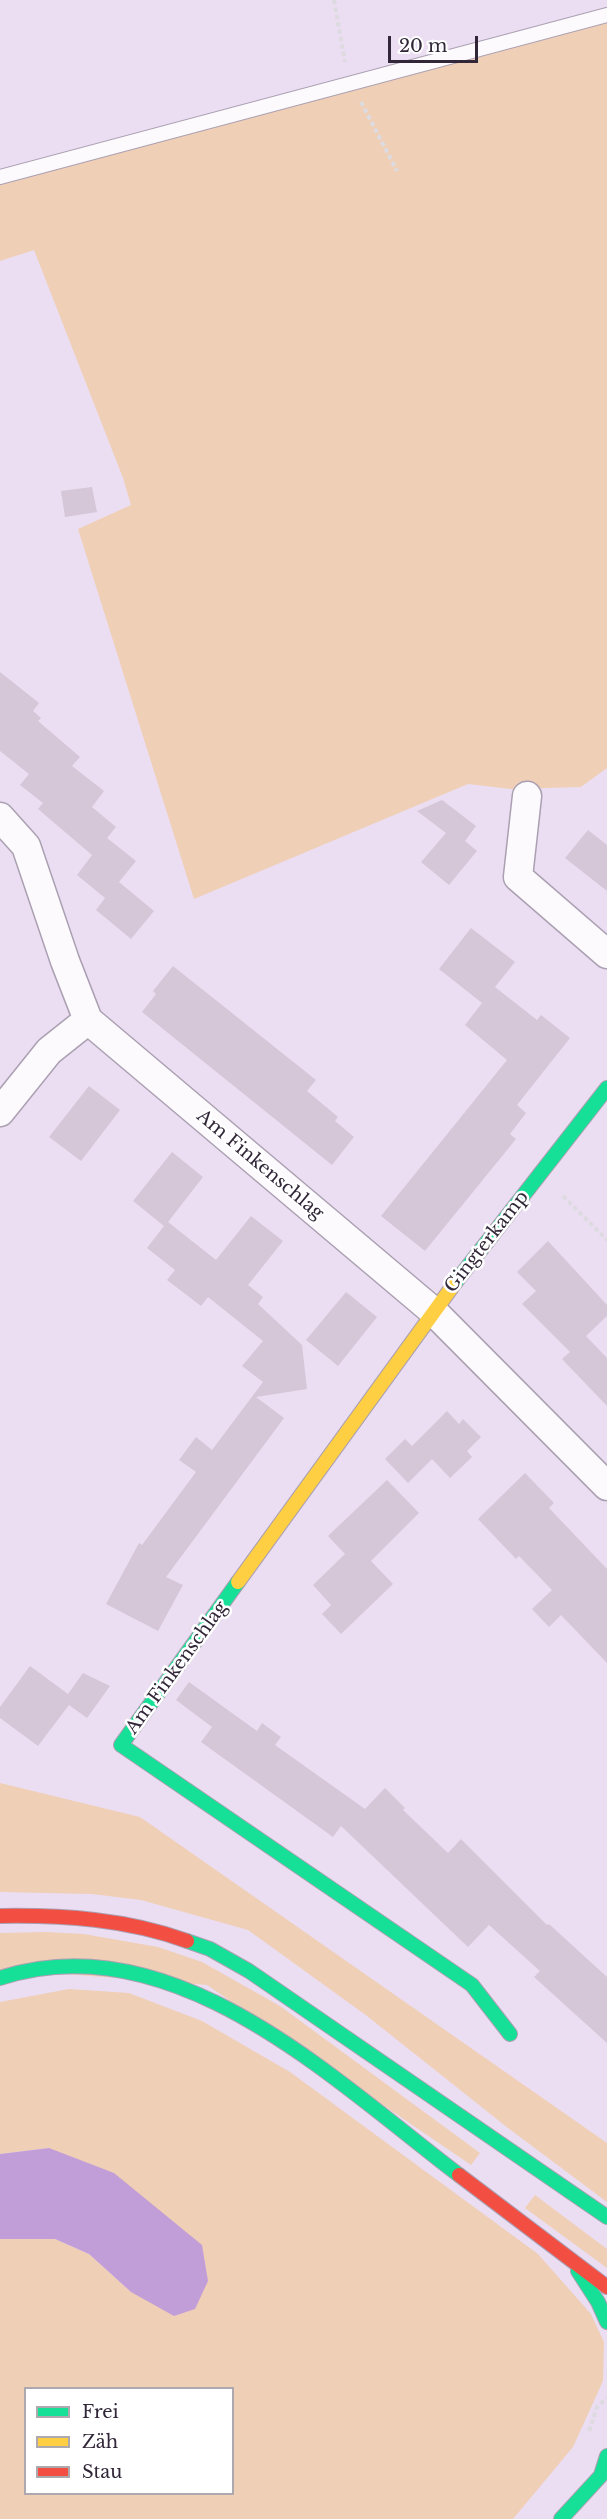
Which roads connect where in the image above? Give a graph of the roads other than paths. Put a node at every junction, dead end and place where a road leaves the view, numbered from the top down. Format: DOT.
graph roads {
  1 [pos="607,15"];
  2 [pos="0,177"];
  3 [pos="527,796"];
  4 [pos="0,817"];
  5 [pos="607,954"];
  6 [pos="88,1020"];
  7 [pos="607,1088"];
  8 [pos="0,1112"];
  9 [pos="433,1311"];
  10 [pos="607,1486"];
  11 [pos="0,1916"];
  12 [pos="0,1978"];
  13 [pos="510,2034"];
  14 [pos="562,2186"];
  15 [pos="607,2217"];
  16 [pos="607,2224"];
  17 [pos="570,2259"];
  18 [pos="607,2287"];
  19 [pos="607,2322"];
  20 [pos="607,2456"];
  21 [pos="604,2472"];
  22 [pos="561,2519"];
  1 -- 2 [label="lane"];
  3 -- 5 [label="street"];
  4 -- 6 [label="street, Am Finkenschlag"];
  6 -- 8 [label="street"];
  6 -- 9 [label="street, Am Finkenschlag"];
  7 -- 9 [label="main road, Gingterkamp"];
  9 -- 10 [label="street, Am Finkenschlag"];
  9 -- 13 [label="main road, Am Finkenschlag"];
  11 -- 14 [label="main road"];
  12 -- 17 [label="main road"];
  14 -- 15 [label="main road"];
  14 -- 16 [label="main road"];
  17 -- 18 [label="main road"];
  17 -- 19 [label="main road"];
  20 -- 21 [label="main road"];
  21 -- 22 [label="main road"];
}
